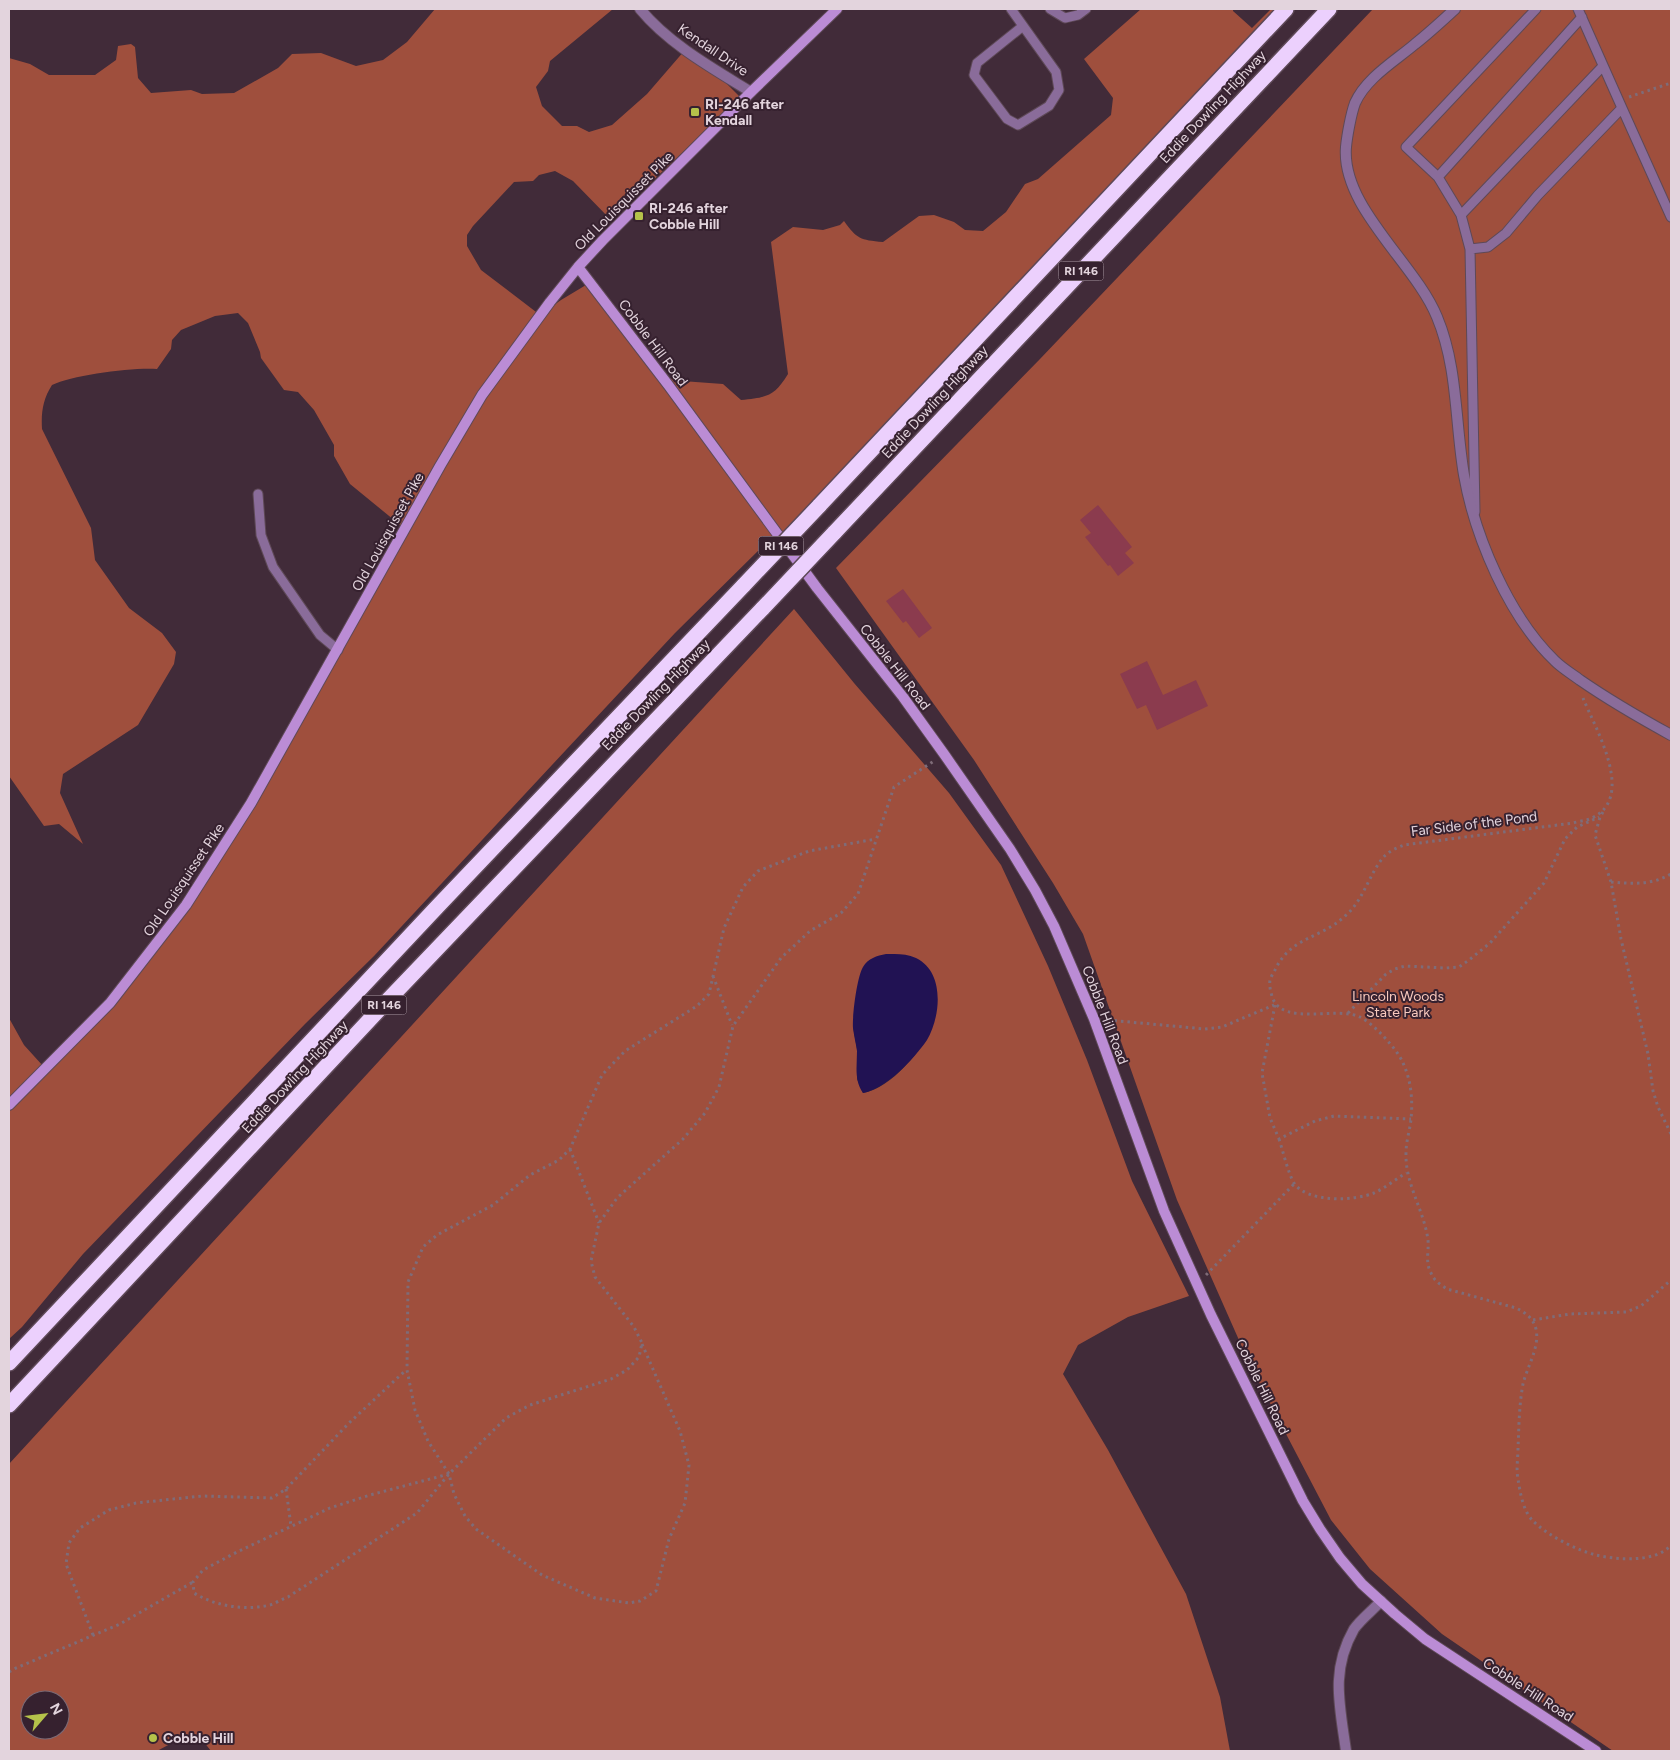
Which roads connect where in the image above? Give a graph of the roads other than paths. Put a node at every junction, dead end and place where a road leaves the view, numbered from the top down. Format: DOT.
graph roads {
  1 [pos="640,9"];
  2 [pos="837,9"];
  3 [pos="1011,9"];
  4 [pos="1050,9"];
  5 [pos="1086,9"];
  6 [pos="1286,9"];
  7 [pos="1328,9"];
  8 [pos="1455,9"];
  9 [pos="1536,9"];
  10 [pos="1580,13"];
  11 [pos="1023,26"];
  12 [pos="1603,66"];
  13 [pos="751,92"];
  14 [pos="1620,104"];
  15 [pos="1438,177"];
  16 [pos="1461,215"];
  17 [pos="1671,217"];
  18 [pos="1470,249"];
  19 [pos="578,267"];
  20 [pos="258,494"];
  21 [pos="1475,519"];
  22 [pos="338,650"];
  23 [pos="1671,736"];
  24 [pos="9,1104"];
  25 [pos="9,1363"];
  26 [pos="9,1405"];
  27 [pos="1381,1601"];
  28 [pos="1346,1751"];
  29 [pos="1596,1751"];
  1 -- 13 [label="street, Kendall Drive"];
  2 -- 13 [label="street, Old Louisquisset Pike"];
  3 -- 11 [label="lane"];
  4 -- 5 [label="lane"];
  6 -- 25 [label="highway, Eddie Dowling Highway / RI 146, bridge"];
  7 -- 26 [label="highway, Eddie Dowling Highway / RI 146, bridge"];
  8 -- 21 [label="street"];
  9 -- 15 [label="lane"];
  10 -- 12 [label="lane"];
  10 -- 15 [label="lane"];
  11 -- 11 [label="lane"];
  12 -- 14 [label="lane"];
  12 -- 16 [label="lane"];
  13 -- 19 [label="street, Old Louisquisset Pike"];
  14 -- 17 [label="lane"];
  14 -- 18 [label="lane"];
  15 -- 16 [label="lane"];
  16 -- 18 [label="lane"];
  18 -- 21 [label="lane"];
  19 -- 22 [label="street, Old Louisquisset Pike"];
  19 -- 27 [label="street, Cobble Hill Road"];
  20 -- 22 [label="lane"];
  21 -- 23 [label="street"];
  22 -- 24 [label="street, Old Louisquisset Pike"];
  27 -- 28 [label="street"];
  27 -- 29 [label="street, Cobble Hill Road"];
}
